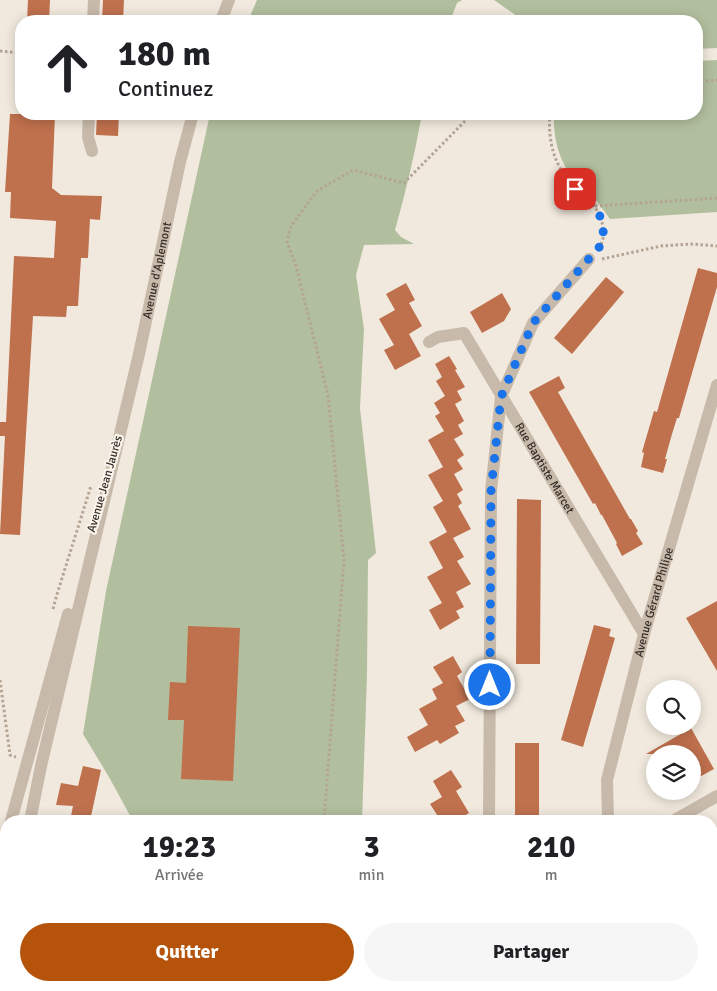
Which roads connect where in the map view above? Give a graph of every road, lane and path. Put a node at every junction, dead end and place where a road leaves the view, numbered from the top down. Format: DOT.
graph roads {
  1 [pos="94,0"];
  2 [pos="228,0"];
  3 [pos="93,15"];
  4 [pos="223,15"];
  5 [pos="0,51"];
  6 [pos="15,52"];
  7 [pos="717,80"];
  8 [pos="703,81"];
  9 [pos="89,120"];
  10 [pos="191,120"];
  11 [pos="466,120"];
  12 [pos="549,120"];
  13 [pos="92,151"];
  14 [pos="717,198"];
  15 [pos="594,206"];
  16 [pos="717,246"];
  17 [pos="589,259"];
  18 [pos="429,342"];
  19 [pos="717,385"];
  20 [pos="501,397"];
  21 [pos="121,426"];
  22 [pos="92,483"];
  23 [pos="53,610"];
  24 [pos="644,634"];
  25 [pos="0,680"];
  26 [pos="19,748"];
  27 [pos="22,759"];
  28 [pos="717,796"];
  29 [pos="12,815"];
  30 [pos="30,815"];
  31 [pos="324,815"];
  32 [pos="489,815"];
  33 [pos="608,815"];
  34 [pos="684,815"];
  1 -- 3 [label="street"];
  2 -- 4 [label="street"];
  5 -- 6 [label="path"];
  7 -- 8 [label="path"];
  9 -- 13 [label="street"];
  10 -- 21 [label="street, Avenue d'Aplemont"];
  11 -- 31 [label="path"];
  12 -- 15 [label="path"];
  14 -- 15 [label="path"];
  15 -- 17 [label="path"];
  16 -- 17 [label="path"];
  17 -- 20 [label="street"];
  18 -- 20 [label="street, Rue Baptiste Marcet"];
  19 -- 24 [label="street, Avenue Gérard Philipe"];
  20 -- 24 [label="street, Rue Baptiste Marcet"];
  20 -- 32 [label="street"];
  21 -- 27 [label="street, Avenue Jean Jaurès"];
  21 -- 30 [label="street, Avenue Jean Jaurès"];
  22 -- 23 [label="path"];
  24 -- 33 [label="street, Avenue Gérard Philipe"];
  25 -- 27 [label="path"];
  26 -- 27 [label="path"];
  27 -- 29 [label="street, Avenue Jean Jaurès"];
  28 -- 34 [label="street"];
}
